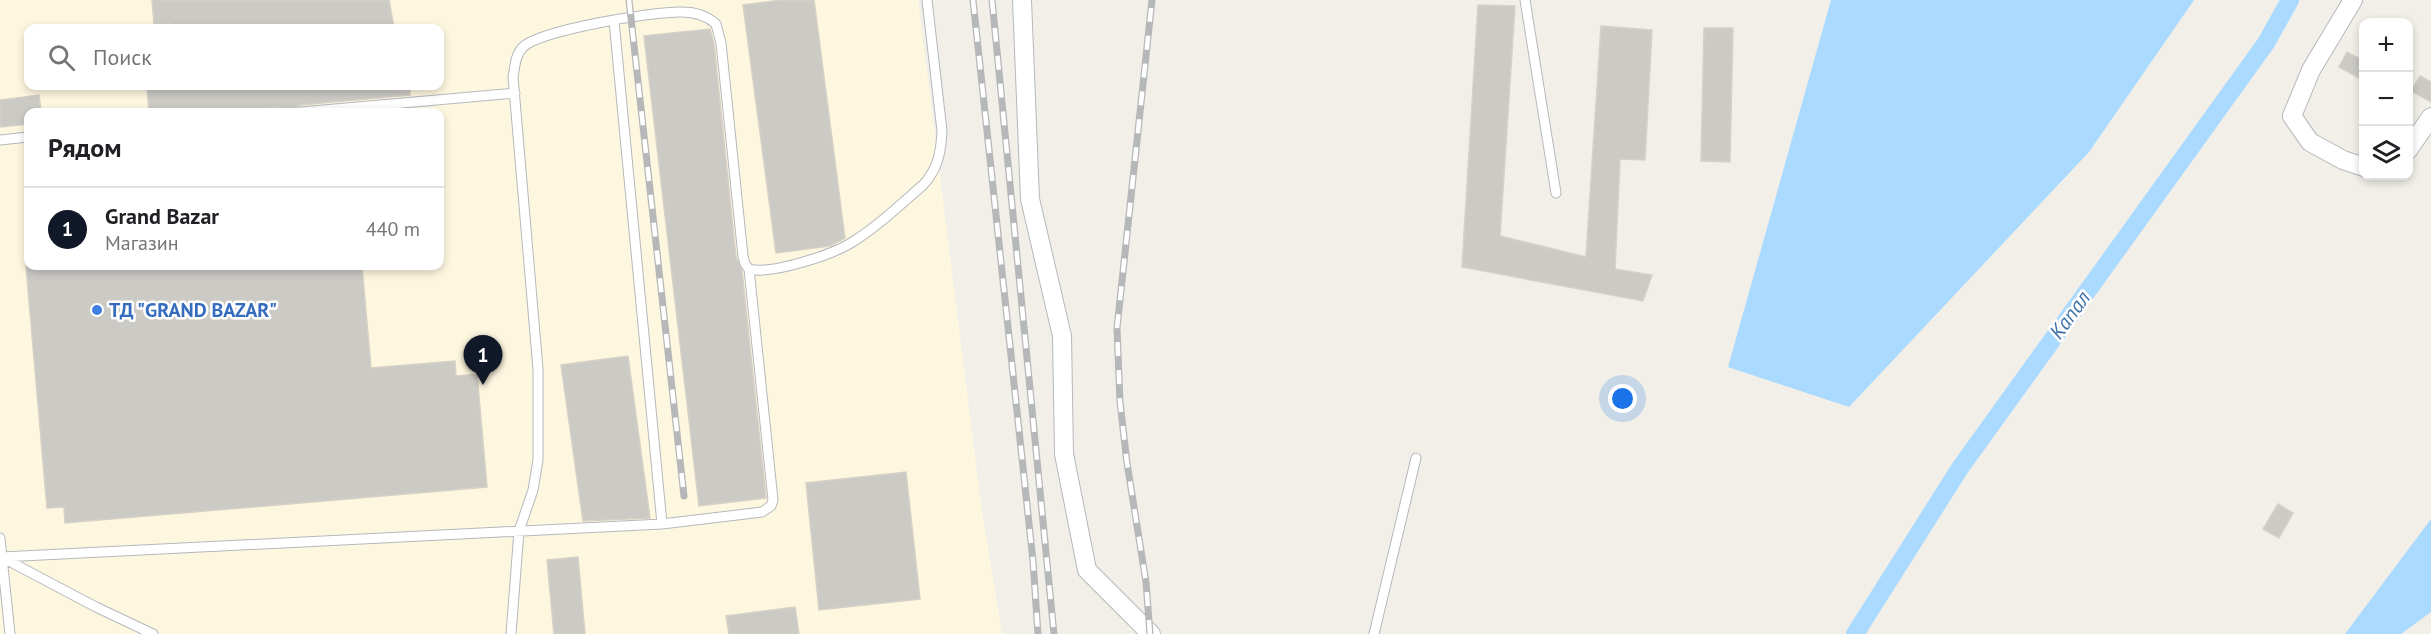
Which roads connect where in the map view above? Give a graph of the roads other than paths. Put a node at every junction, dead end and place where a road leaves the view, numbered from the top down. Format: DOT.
graph roads {
  1 [pos="927,0"];
  2 [pos="1023,0"];
  3 [pos="1525,0"];
  4 [pos="2353,0"];
  5 [pos="614,21"];
  6 [pos="515,93"];
  7 [pos="346,108"];
  8 [pos="2431,117"];
  9 [pos="24,137"];
  10 [pos="0,140"];
  11 [pos="2413,144"];
  12 [pos="2359,165"];
  13 [pos="1556,193"];
  14 [pos="749,269"];
  15 [pos="1416,458"];
  16 [pos="662,524"];
  17 [pos="519,531"];
  18 [pos="0,538"];
  19 [pos="1,556"];
  20 [pos="10,634"];
  21 [pos="153,634"];
  22 [pos="511,634"];
  23 [pos="1151,634"];
  24 [pos="1374,634"];
  1 -- 14 [label="lane"];
  2 -- 23 [label="street"];
  3 -- 13 [label="lane"];
  4 -- 12 [label="street"];
  5 -- 6 [label="lane"];
  5 -- 14 [label="lane"];
  5 -- 16 [label="lane"];
  6 -- 7 [label="lane"];
  6 -- 17 [label="lane"];
  8 -- 11 [label="street"];
  9 -- 10 [label="lane"];
  14 -- 16 [label="lane"];
  15 -- 24 [label="lane"];
  16 -- 17 [label="lane"];
  17 -- 19 [label="lane"];
  17 -- 22 [label="lane"];
  18 -- 19 [label="lane"];
  19 -- 20 [label="lane"];
  19 -- 21 [label="lane"];
}
